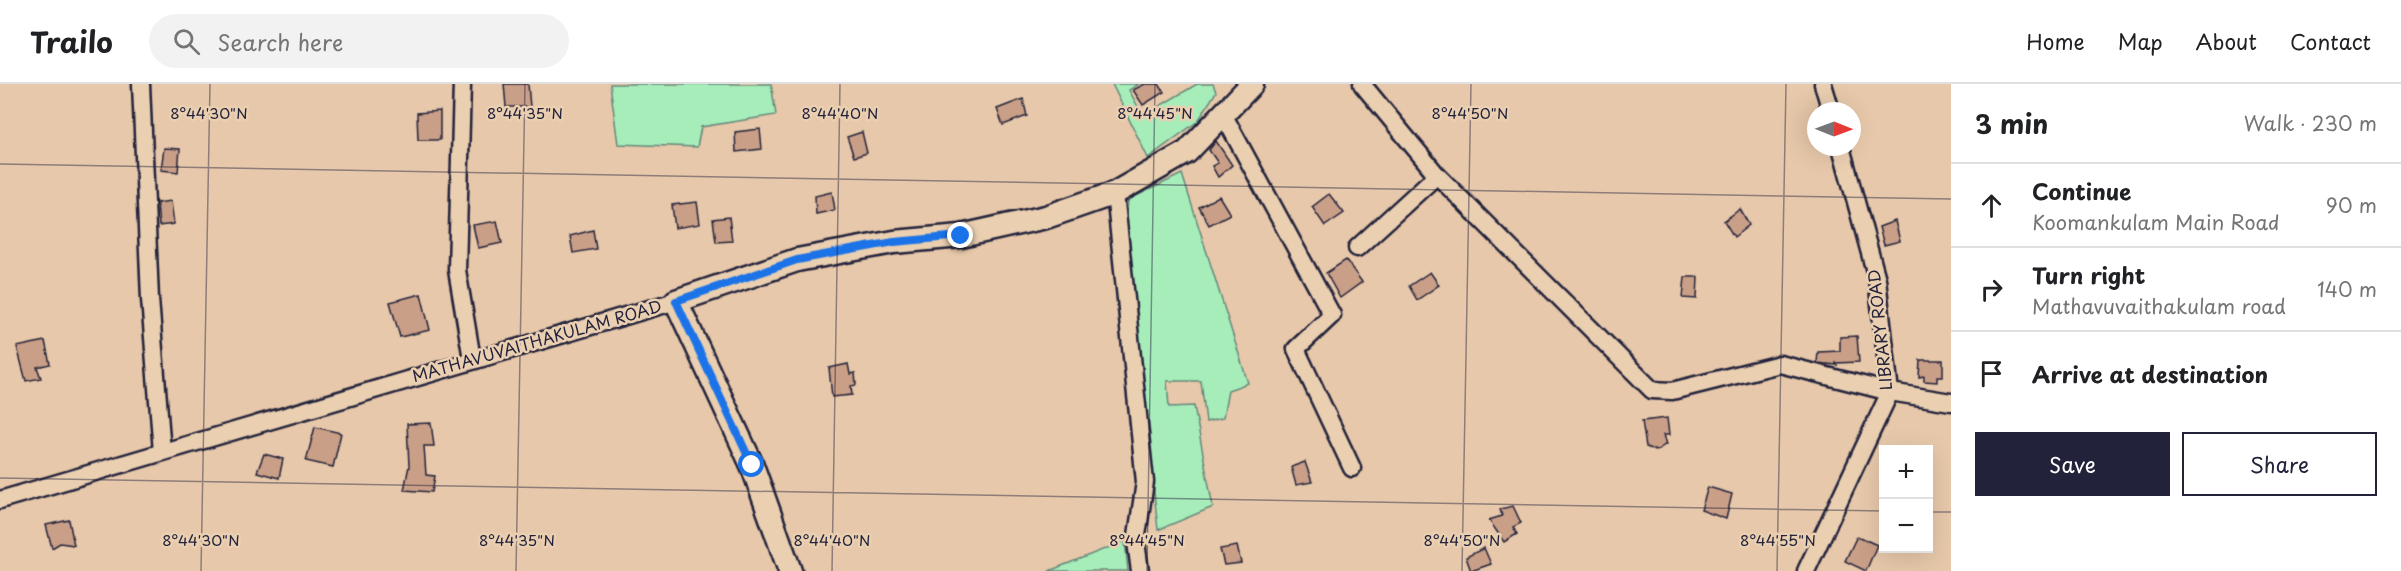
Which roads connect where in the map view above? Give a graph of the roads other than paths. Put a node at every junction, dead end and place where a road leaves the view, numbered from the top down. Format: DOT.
graph roads {
  1 [pos="141,84"];
  2 [pos="462,84"];
  3 [pos="1252,84"];
  4 [pos="1362,84"];
  5 [pos="1823,84"];
  6 [pos="1828,102"];
  7 [pos="1223,114"];
  8 [pos="1843,156"];
  9 [pos="1437,175"];
  10 [pos="1115,193"];
  11 [pos="1358,248"];
  12 [pos="676,301"];
  13 [pos="472,360"];
  14 [pos="1890,392"];
  15 [pos="1951,402"];
  16 [pos="162,452"];
  17 [pos="1353,468"];
  18 [pos="0,500"];
  19 [pos="790,571"];
  20 [pos="1140,571"];
  21 [pos="1806,571"];
  1 -- 16 [label="street"];
  2 -- 13 [label="street"];
  3 -- 7 [label="street, MATHAVUVAITHAKULAM ROAD"];
  4 -- 9 [label="street"];
  5 -- 6 [label="street"];
  7 -- 10 [label="street, MATHAVUVAITHAKULAM ROAD"];
  7 -- 17 [label="street"];
  8 -- 14 [label="street, LIBRARY ROAD"];
  9 -- 11 [label="street"];
  9 -- 14 [label="street"];
  10 -- 12 [label="street, MATHAVUVAITHAKULAM ROAD"];
  10 -- 20 [label="street"];
  12 -- 13 [label="street, MATHAVUVAITHAKULAM ROAD"];
  12 -- 19 [label="street"];
  13 -- 16 [label="street, MATHAVUVAITHAKULAM ROAD"];
  14 -- 15 [label="street"];
  14 -- 21 [label="street, LIBRARY ROAD"];
  16 -- 18 [label="street, MATHAVUVAITHAKULAM ROAD"];
}
